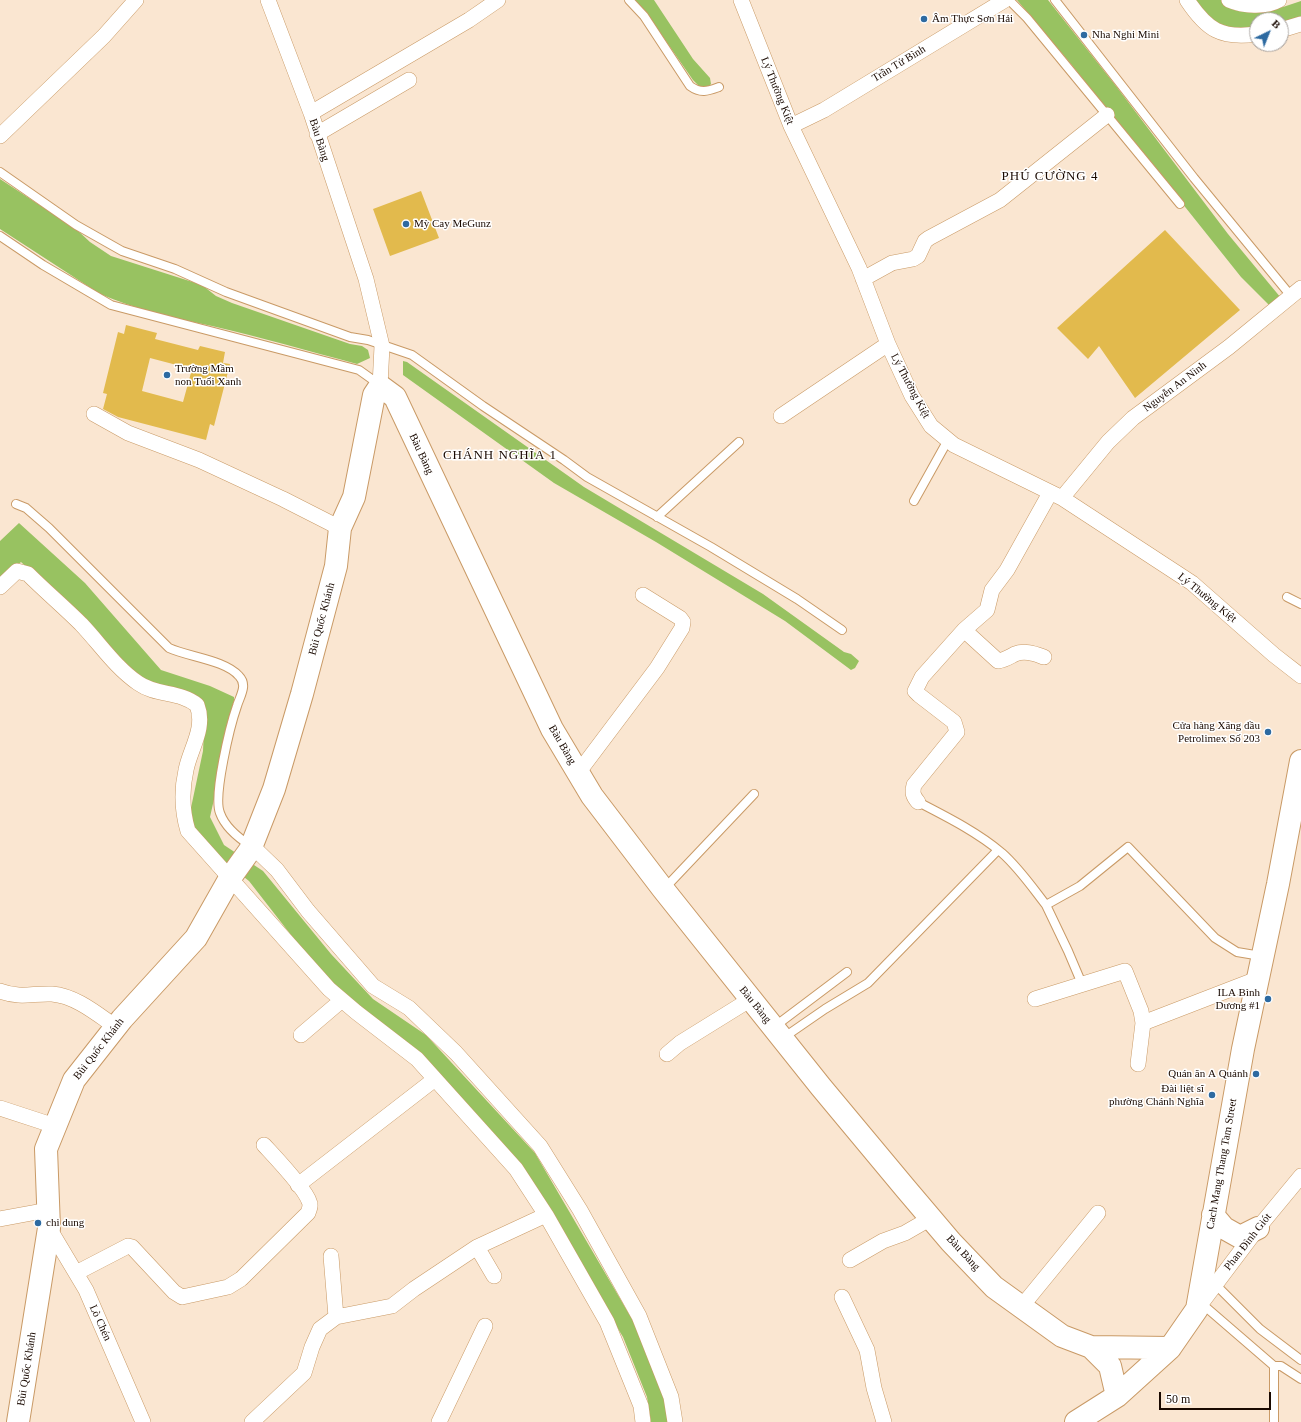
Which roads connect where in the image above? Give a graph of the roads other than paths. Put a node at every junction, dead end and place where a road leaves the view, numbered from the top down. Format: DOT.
graph roads {
  1 [pos="136,0"];
  2 [pos="268,0"];
  3 [pos="498,0"];
  4 [pos="629,0"];
  5 [pos="741,0"];
  6 [pos="1005,0"];
  7 [pos="1009,0"];
  8 [pos="1055,0"];
  9 [pos="1187,0"];
  10 [pos="1229,0"];
  11 [pos="1279,0"];
  12 [pos="1301,24"];
  13 [pos="1289,28"];
  14 [pos="1249,35"];
  15 [pos="409,80"];
  16 [pos="719,87"];
  17 [pos="311,113"];
  18 [pos="1107,116"];
  19 [pos="791,126"];
  20 [pos="317,134"];
  21 [pos="0,136"];
  22 [pos="0,172"];
  23 [pos="1180,204"];
  24 [pos="0,236"];
  25 [pos="863,279"];
  26 [pos="1296,292"];
  27 [pos="888,344"];
  28 [pos="382,346"];
  29 [pos="380,386"];
  30 [pos="94,414"];
  31 [pos="781,416"];
  32 [pos="948,440"];
  33 [pos="738,442"];
  34 [pos="1056,496"];
  35 [pos="914,501"];
  36 [pos="16,504"];
  37 [pos="657,517"];
  38 [pos="340,528"];
  39 [pos="0,587"];
  40 [pos="643,595"];
  41 [pos="1287,597"];
  42 [pos="1301,604"];
  43 [pos="842,630"];
  44 [pos="964,630"];
  45 [pos="1044,658"];
  46 [pos="1301,676"];
  47 [pos="1301,761"];
  48 [pos="578,773"];
  49 [pos="1299,788"];
  50 [pos="754,794"];
  51 [pos="918,802"];
  52 [pos="251,848"];
  53 [pos="998,850"];
  54 [pos="232,876"];
  55 [pos="663,889"];
  56 [pos="1046,905"];
  57 [pos="1262,956"];
  58 [pos="847,972"];
  59 [pos="1257,979"];
  60 [pos="1082,984"];
  61 [pos="0,991"];
  62 [pos="751,999"];
  63 [pos="1035,999"];
  64 [pos="342,1000"];
  65 [pos="1143,1023"];
  66 [pos="116,1027"];
  67 [pos="778,1033"];
  68 [pos="301,1035"];
  69 [pos="667,1054"];
  70 [pos="1138,1064"];
  71 [pos="435,1078"];
  72 [pos="1,1110"];
  73 [pos="55,1126"];
  74 [pos="264,1145"];
  75 [pos="1301,1176"];
  76 [pos="298,1185"];
  77 [pos="1098,1213"];
  78 [pos="546,1215"];
  79 [pos="1213,1215"];
  80 [pos="931,1218"];
  81 [pos="0,1219"];
  82 [pos="49,1219"];
  83 [pos="1258,1228"];
  84 [pos="478,1247"];
  85 [pos="331,1256"];
  86 [pos="850,1260"];
  87 [pos="76,1273"];
  88 [pos="494,1276"];
  89 [pos="1215,1284"];
  90 [pos="842,1297"];
  91 [pos="1022,1306"];
  92 [pos="1199,1306"];
  93 [pos="336,1317"];
  94 [pos="485,1326"];
  95 [pos="1091,1347"];
  96 [pos="1170,1348"];
  97 [pos="1301,1360"];
  98 [pos="1274,1366"];
  99 [pos="1301,1379"];
  100 [pos="1117,1396"];
  101 [pos="1089,1419"];
  102 [pos="18,1422"];
  103 [pos="143,1422"];
  104 [pos="252,1422"];
  105 [pos="439,1422"];
  106 [pos="643,1422"];
  107 [pos="676,1422"];
  108 [pos="884,1422"];
  109 [pos="1274,1422"];
  1 -- 21 [label="street"];
  2 -- 17 [label="street, Bàu Bàng"];
  3 -- 17 [label="street"];
  4 -- 16 [label="lane"];
  5 -- 19 [label="street, Lý Thường Kiệt"];
  6 -- 19 [label="street, Trần Tử Bình"];
  7 -- 18 [label="lane"];
  8 -- 26 [label="lane"];
  9 -- 14 [label="street"];
  10 -- 11 [label="street"];
  12 -- 13 [label="street"];
  15 -- 20 [label="street"];
  17 -- 20 [label="street, Bàu Bàng"];
  18 -- 23 [label="lane"];
  18 -- 25 [label="street"];
  19 -- 25 [label="street, Lý Thường Kiệt"];
  20 -- 28 [label="street, Bàu Bàng"];
  22 -- 28 [label="lane"];
  24 -- 29 [label="lane"];
  25 -- 27 [label="street, Lý Thường Kiệt"];
  26 -- 34 [label="street, Nguyễn An Ninh"];
  27 -- 31 [label="street"];
  27 -- 32 [label="street, Lý Thường Kiệt"];
  28 -- 29 [label="street, Bàu Bàng"];
  28 -- 37 [label="lane"];
  29 -- 38 [label="street, Bùi Quốc Khánh"];
  29 -- 48 [label="street, Bàu Bàng"];
  30 -- 38 [label="street"];
  32 -- 34 [label="street, Lý Thường Kiệt"];
  32 -- 35 [label="lane"];
  33 -- 37 [label="lane"];
  34 -- 44 [label="street, Nguyễn An Ninh"];
  34 -- 46 [label="street, Lý Thường Kiệt"];
  36 -- 52 [label="lane"];
  37 -- 43 [label="lane"];
  38 -- 52 [label="street, Bùi Quốc Khánh"];
  39 -- 54 [label="street"];
  40 -- 48 [label="street"];
  41 -- 42 [label="lane"];
  44 -- 45 [label="street"];
  44 -- 51 [label="street, Nguyễn An Ninh"];
  47 -- 49 [label="street, Cach Mang Thang Tam Street"];
  48 -- 55 [label="street, Bàu Bàng"];
  49 -- 57 [label="street, Cach Mang Thang Tam Street"];
  50 -- 55 [label="lane"];
  51 -- 53 [label="lane"];
  52 -- 54 [label="street, Bùi Quốc Khánh"];
  52 -- 107 [label="street"];
  53 -- 56 [label="lane"];
  53 -- 67 [label="lane"];
  54 -- 64 [label="street"];
  54 -- 66 [label="street, Bùi Quốc Khánh"];
  55 -- 62 [label="street, Bàu Bàng"];
  56 -- 57 [label="lane"];
  56 -- 60 [label="lane"];
  57 -- 59 [label="street, Cach Mang Thang Tam Street"];
  58 -- 67 [label="lane"];
  59 -- 65 [label="street"];
  59 -- 79 [label="street, Cach Mang Thang Tam Street"];
  60 -- 63 [label="street"];
  60 -- 65 [label="street"];
  61 -- 66 [label="street"];
  62 -- 67 [label="street, Bàu Bàng"];
  62 -- 69 [label="street"];
  64 -- 68 [label="street"];
  64 -- 71 [label="street"];
  65 -- 70 [label="street"];
  66 -- 73 [label="street, Bùi Quốc Khánh"];
  67 -- 80 [label="street, Bàu Bàng"];
  71 -- 76 [label="street"];
  71 -- 78 [label="street"];
  72 -- 73 [label="street"];
  73 -- 82 [label="street, Bùi Quốc Khánh"];
  74 -- 76 [label="street"];
  75 -- 83 [label="street, Phan Đình Giót"];
  76 -- 87 [label="street"];
  77 -- 91 [label="street"];
  78 -- 84 [label="street"];
  78 -- 106 [label="street"];
  79 -- 83 [label="street"];
  79 -- 92 [label="street, Cach Mang Thang Tam Street"];
  80 -- 86 [label="street"];
  80 -- 91 [label="street, Bàu Bàng"];
  81 -- 82 [label="street"];
  82 -- 87 [label="street, Lò Chén"];
  82 -- 102 [label="street, Bùi Quốc Khánh"];
  83 -- 89 [label="street, Phan Đình Giót"];
  84 -- 88 [label="street"];
  84 -- 93 [label="street"];
  85 -- 93 [label="street"];
  87 -- 103 [label="street, Lò Chén"];
  89 -- 92 [label="street, Phan Đình Giót"];
  89 -- 97 [label="lane"];
  90 -- 108 [label="street"];
  91 -- 95 [label="street, Bàu Bàng"];
  92 -- 96 [label="street, Cach Mang Thang Tam Street"];
  92 -- 98 [label="lane"];
  93 -- 104 [label="street"];
  94 -- 105 [label="street"];
  95 -- 96 [label="street"];
  95 -- 100 [label="street"];
  96 -- 100 [label="street, Cach Mang Thang Tam Street"];
  98 -- 99 [label="lane"];
  98 -- 109 [label="lane"];
  100 -- 101 [label="street, Cach Mang Thang Tam Street"];
}
